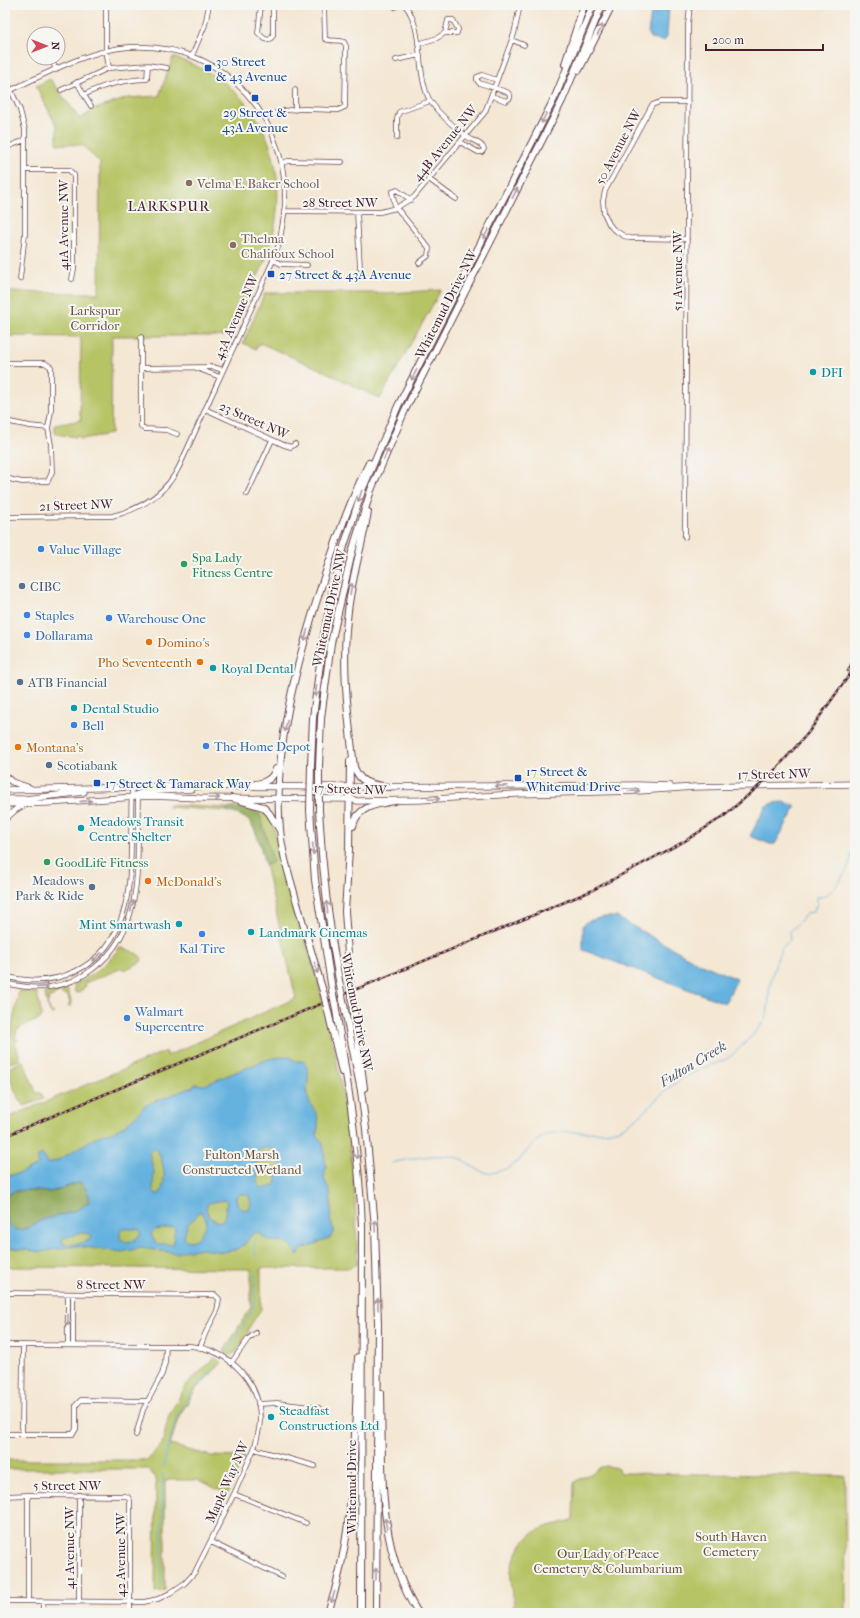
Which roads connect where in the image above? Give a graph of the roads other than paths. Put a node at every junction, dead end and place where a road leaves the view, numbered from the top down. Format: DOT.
graph roads {
  1 [pos="106,5"];
  2 [pos="209,5"];
  3 [pos="261,5"];
  4 [pos="273,5"];
  5 [pos="324,5"];
  6 [pos="405,5"];
  7 [pos="520,5"];
  8 [pos="584,5"];
  9 [pos="593,5"];
  10 [pos="602,5"];
  11 [pos="612,5"];
  12 [pos="690,5"];
  13 [pos="445,33"];
  14 [pos="512,40"];
  15 [pos="418,44"];
  16 [pos="524,45"];
  17 [pos="106,50"];
  18 [pos="420,55"];
  19 [pos="192,56"];
  20 [pos="396,60"];
  21 [pos="148,65"];
  22 [pos="54,66"];
  23 [pos="109,68"];
  24 [pos="167,68"];
  25 [pos="56,70"];
  26 [pos="5,77"];
  27 [pos="497,80"];
  28 [pos="77,82"];
  29 [pos="494,88"];
  30 [pos="11,90"];
  31 [pos="61,90"];
  32 [pos="295,90"];
  33 [pos="5,93"];
  34 [pos="84,95"];
  35 [pos="492,96"];
  36 [pos="555,97"];
  37 [pos="430,101"];
  38 [pos="562,101"];
  39 [pos="688,102"];
  40 [pos="91,106"];
  41 [pos="295,110"];
  42 [pos="265,118"];
  43 [pos="466,135"];
  44 [pos="397,138"];
  45 [pos="25,140"];
  46 [pos="460,142"];
  47 [pos="5,148"];
  48 [pos="342,162"];
  49 [pos="282,163"];
  50 [pos="25,170"];
  51 [pos="430,180"];
  52 [pos="456,199"];
  53 [pos="410,200"];
  54 [pos="396,208"];
  55 [pos="284,211"];
  56 [pos="356,212"];
  57 [pos="687,239"];
  58 [pos="273,260"];
  59 [pos="419,263"];
  60 [pos="307,264"];
  61 [pos="360,268"];
  62 [pos="72,278"];
  63 [pos="20,279"];
  64 [pos="141,337"];
  65 [pos="5,364"];
  66 [pos="141,368"];
  67 [pos="196,368"];
  68 [pos="223,370"];
  69 [pos="220,377"];
  70 [pos="205,410"];
  71 [pos="5,421"];
  72 [pos="48,428"];
  73 [pos="177,434"];
  74 [pos="385,434"];
  75 [pos="272,440"];
  76 [pos="295,444"];
  77 [pos="179,469"];
  78 [pos="5,478"];
  79 [pos="372,490"];
  80 [pos="247,494"];
  81 [pos="5,517"];
  82 [pos="685,537"];
  83 [pos="347,706"];
  84 [pos="280,758"];
  85 [pos="5,776"];
  86 [pos="855,784"];
  87 [pos="243,786"];
  88 [pos="278,787"];
  89 [pos="350,787"];
  90 [pos="389,787"];
  91 [pos="694,787"];
  92 [pos="108,788"];
  93 [pos="132,788"];
  94 [pos="5,790"];
  95 [pos="40,790"];
  96 [pos="139,792"];
  97 [pos="131,797"];
  98 [pos="232,798"];
  99 [pos="278,798"];
  100 [pos="5,799"];
  101 [pos="350,799"];
  102 [pos="395,801"];
  103 [pos="5,804"];
  104 [pos="26,804"];
  105 [pos="5,819"];
  106 [pos="280,830"];
  107 [pos="350,850"];
  108 [pos="5,976"];
  109 [pos="5,983"];
  110 [pos="355,1129"];
  111 [pos="366,1129"];
  112 [pos="363,1265"];
  113 [pos="376,1265"];
  114 [pos="363,1280"];
  115 [pos="5,1294"];
  116 [pos="68,1294"];
  117 [pos="73,1294"];
  118 [pos="378,1324"];
  119 [pos="256,1333"];
  120 [pos="5,1345"];
  121 [pos="23,1345"];
  122 [pos="68,1345"];
  123 [pos="73,1345"];
  124 [pos="166,1346"];
  125 [pos="200,1348"];
  126 [pos="231,1363"];
  127 [pos="148,1401"];
  128 [pos="258,1404"];
  129 [pos="319,1408"];
  130 [pos="5,1434"];
  131 [pos="22,1434"];
  132 [pos="136,1435"];
  133 [pos="254,1449"];
  134 [pos="315,1466"];
  135 [pos="234,1494"];
  136 [pos="28,1495"];
  137 [pos="79,1495"];
  138 [pos="5,1496"];
  139 [pos="128,1497"];
  140 [pos="306,1523"];
  141 [pos="211,1542"];
  142 [pos="282,1577"];
  143 [pos="5,1601"];
  144 [pos="28,1602"];
  145 [pos="43,1602"];
  146 [pos="78,1602"];
  147 [pos="129,1603"];
  148 [pos="43,1613"];
  149 [pos="130,1613"];
  150 [pos="328,1613"];
  151 [pos="361,1613"];
  152 [pos="376,1613"];
  153 [pos="418,1613"];
  1 -- 17 [label="street"];
  2 -- 19 [label="street"];
  3 -- 4 [label="street"];
  5 -- 41 [label="street"];
  6 -- 15 [label="street"];
  7 -- 14 [label="street, 44B Avenue NW"];
  8 -- 36 [label="highway"];
  9 -- 36 [label="highway, Whitemud Drive NW"];
  10 -- 38 [label="highway, Whitemud Drive NW"];
  38 -- 11 [label="highway, one-way"];
  12 -- 39 [label="street, 51 Avenue NW"];
  13 -- 15 [label="street"];
  14 -- 16 [label="street"];
  14 -- 27 [label="street, 44B Avenue NW"];
  15 -- 18 [label="street"];
  17 -- 19 [label="street, 43A Avenue NW"];
  17 -- 23 [label="street"];
  17 -- 25 [label="street, 43A Avenue NW"];
  18 -- 20 [label="street"];
  18 -- 37 [label="street"];
  19 -- 42 [label="street, 43A Avenue NW"];
  21 -- 23 [label="street"];
  21 -- 24 [label="street"];
  21 -- 34 [label="street"];
  22 -- 25 [label="street"];
  23 -- 28 [label="street"];
  25 -- 30 [label="street, 43A Avenue NW"];
  26 -- 30 [label="street"];
  27 -- 29 [label="street, 44B Avenue NW"];
  27 -- 29 [label="street, 44B Avenue NW"];
  28 -- 31 [label="street"];
  28 -- 34 [label="street"];
  29 -- 35 [label="street, 44B Avenue NW"];
  29 -- 35 [label="street, 44B Avenue NW"];
  30 -- 33 [label="street, 43A Avenue NW"];
  30 -- 45 [label="street"];
  32 -- 41 [label="street"];
  34 -- 40 [label="street"];
  35 -- 43 [label="street, 44B Avenue NW"];
  36 -- 74 [label="highway, Whitemud Drive NW, one-way"];
  37 -- 43 [label="street"];
  37 -- 44 [label="street"];
  79 -- 38 [label="highway, Whitemud Drive NW, one-way"];
  39 -- 57 [label="street, 51 Avenue NW"];
  39 -- 57 [label="street, 50 Avenue NW"];
  41 -- 42 [label="street"];
  42 -- 49 [label="street, 43A Avenue NW"];
  43 -- 46 [label="street, 44B Avenue NW"];
  43 -- 46 [label="street"];
  45 -- 47 [label="street"];
  45 -- 50 [label="street"];
  46 -- 51 [label="street, 44B Avenue NW"];
  48 -- 49 [label="street"];
  49 -- 55 [label="street, 43A Avenue NW"];
  50 -- 62 [label="street, 41A Avenue NW"];
  50 -- 63 [label="street"];
  51 -- 52 [label="street"];
  51 -- 53 [label="street, 44B Avenue NW"];
  53 -- 54 [label="street, 28 Street NW"];
  53 -- 54 [label="street, 28 Street NW"];
  54 -- 56 [label="street, 28 Street NW"];
  54 -- 59 [label="street"];
  55 -- 56 [label="street, 28 Street NW"];
  55 -- 58 [label="street, 43A Avenue NW"];
  56 -- 61 [label="street"];
  57 -- 82 [label="street, 51 Avenue NW"];
  58 -- 60 [label="street"];
  58 -- 68 [label="street, 43A Avenue NW"];
  64 -- 66 [label="street"];
  65 -- 72 [label="street"];
  66 -- 67 [label="street"];
  66 -- 73 [label="street"];
  67 -- 68 [label="street"];
  67 -- 69 [label="street"];
  68 -- 69 [label="street, 43A Avenue NW"];
  69 -- 70 [label="street, 43A Avenue NW"];
  70 -- 75 [label="street, 23 Street NW"];
  70 -- 77 [label="street, 43A Avenue NW"];
  71 -- 72 [label="street"];
  72 -- 78 [label="street"];
  74 -- 84 [label="highway, one-way"];
  74 -- 110 [label="highway, Whitemud Drive NW, one-way, bridge"];
  75 -- 76 [label="street, 23 Street NW"];
  75 -- 80 [label="street"];
  77 -- 81 [label="street, 21 Street NW"];
  83 -- 79 [label="highway, one-way"];
  111 -- 79 [label="highway, Whitemud Drive NW, one-way, bridge"];
  83 -- 89 [label="highway"];
  83 -- 90 [label="highway"];
  84 -- 87 [label="highway"];
  84 -- 88 [label="highway"];
  85 -- 95 [label="main road"];
  86 -- 91 [label="main road, 17 Street NW"];
  87 -- 88 [label="main road, 17 Street NW"];
  87 -- 96 [label="main road, 17 Street NW"];
  88 -- 89 [label="main road, 17 Street NW"];
  88 -- 99 [label="highway"];
  89 -- 90 [label="main road, 17 Street NW"];
  89 -- 101 [label="highway"];
  91 -- 90 [label="main road, 17 Street NW, one-way"];
  102 -- 91 [label="main road, 17 Street NW, one-way"];
  92 -- 93 [label="main road, 17 Street NW"];
  92 -- 95 [label="main road, 17 Street NW"];
  92 -- 100 [label="main road"];
  93 -- 96 [label="main road, 17 Street NW"];
  93 -- 97 [label="street"];
  94 -- 95 [label="main road, 17 Street NW"];
  96 -- 97 [label="main road"];
  96 -- 98 [label="main road, 17 Street NW, one-way"];
  109 -- 96 [label="street, one-way"];
  104 -- 97 [label="main road, one-way"];
  97 -- 108 [label="street, one-way"];
  98 -- 99 [label="main road, 17 Street NW"];
  98 -- 106 [label="highway"];
  99 -- 101 [label="main road, 17 Street NW"];
  99 -- 106 [label="highway"];
  101 -- 102 [label="main road, 17 Street NW"];
  101 -- 107 [label="highway"];
  102 -- 107 [label="highway"];
  103 -- 104 [label="main road"];
  104 -- 105 [label="main road"];
  106 -- 110 [label="highway, one-way, bridge"];
  107 -- 111 [label="highway, bridge"];
  110 -- 112 [label="highway, Whitemud Drive NW, one-way"];
  113 -- 111 [label="highway, Whitemud Drive NW, one-way"];
  112 -- 114 [label="highway, Whitemud Drive"];
  118 -- 113 [label="highway, Whitemud Drive, one-way"];
  114 -- 150 [label="highway, one-way"];
  114 -- 151 [label="highway, Whitemud Drive"];
  115 -- 116 [label="street, 8 Street NW"];
  116 -- 117 [label="street, 8 Street NW"];
  116 -- 122 [label="street, one-way"];
  117 -- 123 [label="street"];
  117 -- 125 [label="street, 8 Street NW"];
  152 -- 118 [label="highway, Whitemud Drive, one-way"];
  153 -- 118 [label="highway, one-way"];
  119 -- 126 [label="street"];
  120 -- 121 [label="street, Maple Way NW"];
  121 -- 122 [label="street, Maple Way NW"];
  121 -- 131 [label="street"];
  122 -- 123 [label="street, Maple Way NW"];
  123 -- 124 [label="street, Maple Way NW"];
  124 -- 125 [label="street, Maple Way NW"];
  124 -- 127 [label="street"];
  125 -- 126 [label="street, Maple Way NW"];
  126 -- 128 [label="street, Maple Way NW"];
  127 -- 131 [label="street"];
  127 -- 132 [label="street"];
  128 -- 129 [label="street"];
  128 -- 133 [label="street, Maple Way NW"];
  130 -- 131 [label="street"];
  133 -- 134 [label="street"];
  133 -- 135 [label="street, Maple Way NW"];
  135 -- 140 [label="street"];
  135 -- 141 [label="street, Maple Way NW"];
  136 -- 137 [label="street, 5 Street NW"];
  136 -- 138 [label="street, 5 Street NW"];
  136 -- 144 [label="street"];
  137 -- 139 [label="street, 5 Street NW"];
  137 -- 146 [label="street, 41 Avenue NW"];
  139 -- 147 [label="street, 42 Avenue NW"];
  141 -- 142 [label="street"];
  141 -- 147 [label="street, Maple Way NW"];
  143 -- 144 [label="street, Maple Way NW"];
  144 -- 145 [label="street, Maple Way NW"];
  145 -- 146 [label="street, Maple Way NW"];
  145 -- 148 [label="street"];
  146 -- 147 [label="street, Maple Way NW"];
  147 -- 149 [label="street, 42 Avenue NW"];
}
